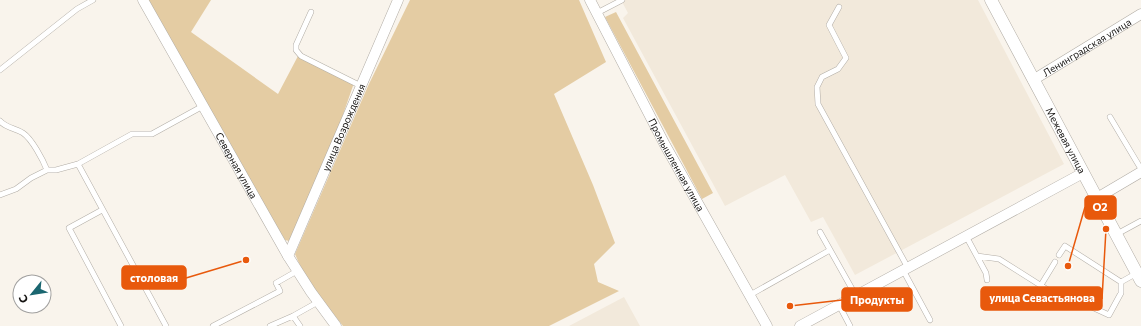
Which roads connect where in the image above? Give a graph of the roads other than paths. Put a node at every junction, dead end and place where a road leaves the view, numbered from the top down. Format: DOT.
graph roads {
  1 [pos="92,0"];
  2 [pos="143,0"];
  3 [pos="398,0"];
  4 [pos="590,0"];
  5 [pos="622,0"];
  6 [pos="991,0"];
  7 [pos="839,7"];
  8 [pos="311,12"];
  9 [pos="597,13"];
  10 [pos="1141,14"];
  11 [pos="0,70"];
  12 [pos="1033,80"];
  13 [pos="361,86"];
  14 [pos="203,106"];
  15 [pos="1110,116"];
  16 [pos="0,121"];
  17 [pos="78,164"];
  18 [pos="47,170"];
  19 [pos="1141,170"];
  20 [pos="1083,173"];
  21 [pos="0,195"];
  22 [pos="1097,198"];
  23 [pos="102,210"];
  24 [pos="1141,221"];
  25 [pos="820,232"];
  26 [pos="1116,235"];
  27 [pos="966,236"];
  28 [pos="830,250"];
  29 [pos="1059,255"];
  30 [pos="288,256"];
  31 [pos="977,256"];
  32 [pos="1055,262"];
  33 [pos="906,269"];
  34 [pos="298,271"];
  35 [pos="1139,277"];
  36 [pos="987,280"];
  37 [pos="1121,282"];
  38 [pos="1041,285"];
  39 [pos="750,295"];
  40 [pos="856,296"];
  41 [pos="318,302"];
  42 [pos="1067,302"];
  43 [pos="1083,303"];
  44 [pos="839,305"];
  45 [pos="293,316"];
  46 [pos="930,320"];
  47 [pos="121,326"];
  48 [pos="166,326"];
  49 [pos="213,326"];
  50 [pos="270,326"];
  51 [pos="300,326"];
  52 [pos="336,326"];
  53 [pos="767,326"];
  54 [pos="800,326"];
  55 [pos="850,326"];
  1 -- 11 [label="lane"];
  2 -- 14 [label="street, Северная улица"];
  3 -- 13 [label="street, улица Возрождения"];
  4 -- 9 [label="street, Промышленная улица"];
  5 -- 9 [label="lane"];
  6 -- 12 [label="street, Межевая улица"];
  7 -- 33 [label="lane"];
  8 -- 13 [label="lane"];
  9 -- 39 [label="street, Промышленная улица"];
  10 -- 12 [label="street, Ленинградская улица"];
  12 -- 20 [label="street, Межевая улица"];
  13 -- 30 [label="street, улица Возрождения"];
  14 -- 17 [label="lane"];
  14 -- 30 [label="street, Северная улица"];
  15 -- 19 [label="lane"];
  16 -- 18 [label="lane"];
  17 -- 18 [label="lane"];
  17 -- 23 [label="lane"];
  18 -- 21 [label="lane"];
  19 -- 22 [label="street"];
  20 -- 22 [label="street, Межевая улица"];
  20 -- 27 [label="street"];
  22 -- 26 [label="street, Межевая улица"];
  23 -- 47 [label="lane"];
  23 -- 48 [label="lane"];
  24 -- 26 [label="lane"];
  25 -- 28 [label="lane"];
  26 -- 35 [label="street, Межевая улица"];
  27 -- 31 [label="lane"];
  27 -- 33 [label="street"];
  28 -- 39 [label="lane"];
  28 -- 40 [label="lane"];
  29 -- 37 [label="lane"];
  30 -- 34 [label="street, Северная улица"];
  31 -- 36 [label="lane"];
  31 -- 38 [label="lane"];
  32 -- 38 [label="lane"];
  33 -- 40 [label="street"];
  33 -- 46 [label="lane"];
  34 -- 41 [label="street, Северная улица"];
  34 -- 49 [label="lane"];
  35 -- 37 [label="lane"];
  37 -- 43 [label="lane"];
  38 -- 42 [label="lane"];
  39 -- 53 [label="street, Промышленная улица"];
  40 -- 44 [label="street"];
  41 -- 45 [label="lane"];
  41 -- 52 [label="street, Северная улица"];
  44 -- 54 [label="street"];
  44 -- 55 [label="lane"];
  45 -- 50 [label="lane"];
  45 -- 51 [label="lane"];
}
